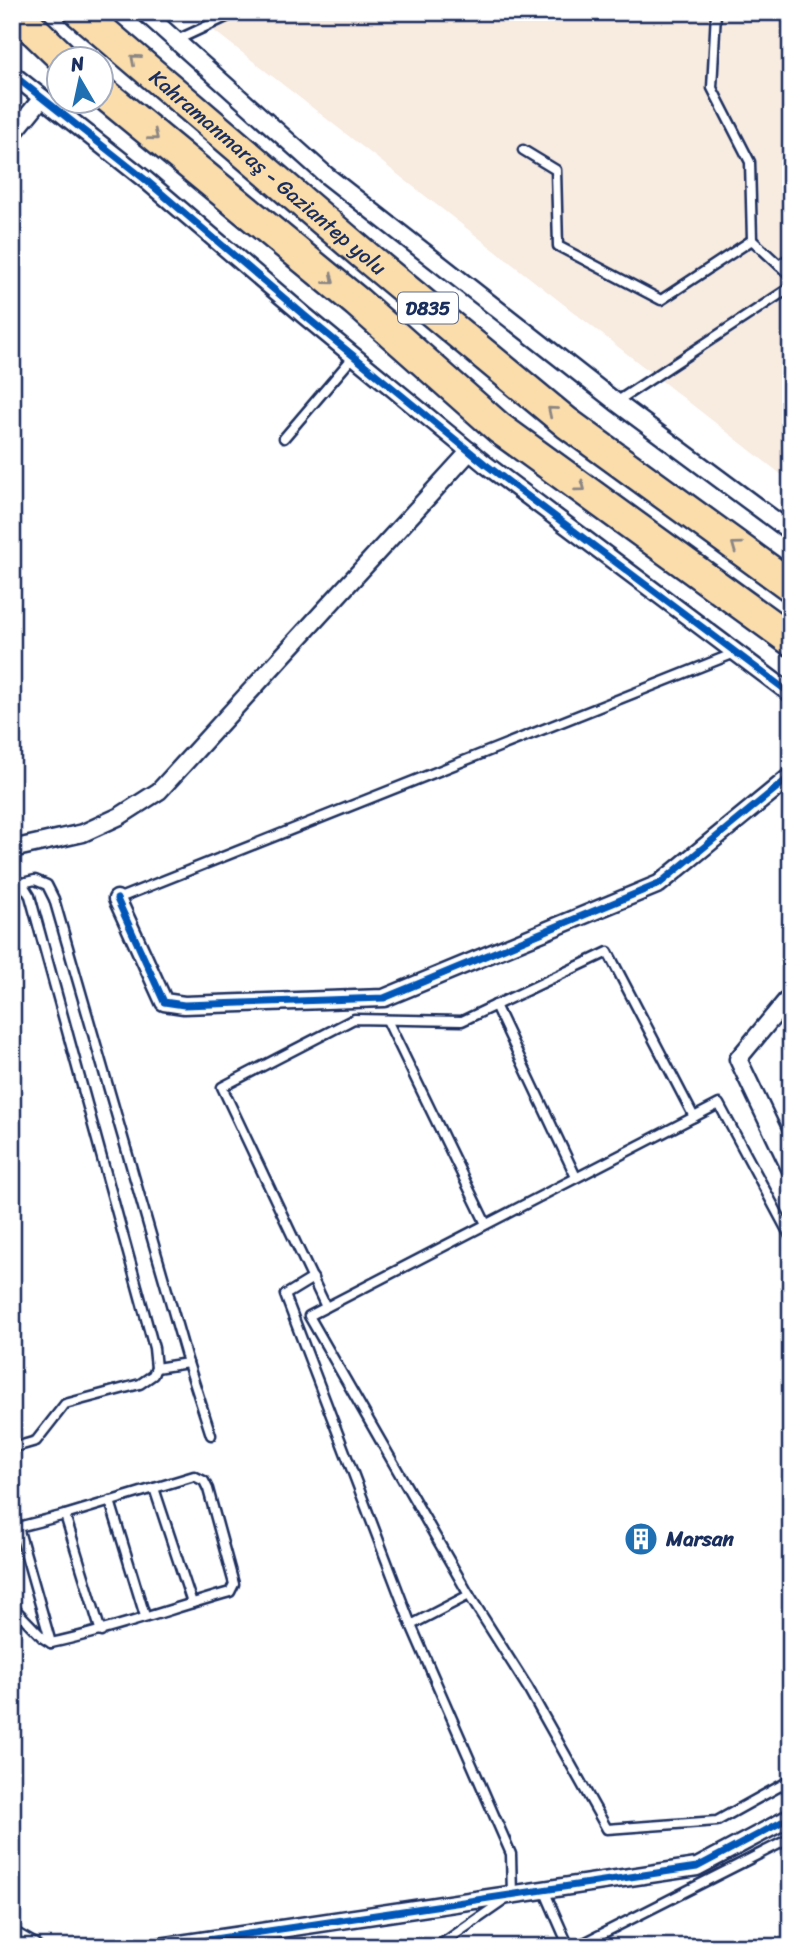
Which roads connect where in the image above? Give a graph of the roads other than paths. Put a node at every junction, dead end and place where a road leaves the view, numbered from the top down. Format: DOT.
graph roads {
  1 [pos="15,12"];
  2 [pos="80,12"];
  3 [pos="144,12"];
  4 [pos="237,12"];
  5 [pos="716,12"];
  6 [pos="177,40"];
  7 [pos="50,46"];
  8 [pos="12,74"];
  9 [pos="42,98"];
  10 [pos="116,104"];
  11 [pos="12,135"];
  12 [pos="523,150"];
  13 [pos="752,240"];
  14 [pos="791,257"];
  15 [pos="779,265"];
  16 [pos="791,276"];
  17 [pos="791,287"];
  18 [pos="354,356"];
  19 [pos="616,402"];
  20 [pos="284,438"];
  21 [pos="470,451"];
  22 [pos="791,532"];
  23 [pos="791,586"];
  24 [pos="791,640"];
  25 [pos="736,653"];
  26 [pos="791,694"];
  27 [pos="791,776"];
  28 [pos="12,849"];
  29 [pos="12,879"];
  30 [pos="22,883"];
  31 [pos="117,899"];
  32 [pos="791,995"];
  33 [pos="495,1005"];
  34 [pos="387,1020"];
  35 [pos="694,1117"];
  36 [pos="791,1170"];
  37 [pos="576,1178"];
  38 [pos="486,1224"];
  39 [pos="791,1238"];
  40 [pos="313,1278"];
  41 [pos="326,1307"];
  42 [pos="188,1363"];
  43 [pos="156,1368"];
  44 [pos="211,1435"];
  45 [pos="12,1448"];
  46 [pos="154,1488"];
  47 [pos="110,1501"];
  48 [pos="65,1515"];
  49 [pos="15,1529"];
  50 [pos="469,1595"];
  51 [pos="192,1603"];
  52 [pos="12,1606"];
  53 [pos="145,1616"];
  54 [pos="411,1625"];
  55 [pos="101,1632"];
  56 [pos="51,1643"];
  57 [pos="791,1780"];
  58 [pos="791,1817"];
  59 [pos="791,1838"];
  60 [pos="544,1890"];
  61 [pos="512,1895"];
  62 [pos="12,1935"];
  63 [pos="33,1947"];
  64 [pos="160,1947"];
  65 [pos="437,1947"];
  66 [pos="569,1947"];
  67 [pos="576,1947"];
  1 -- 7 [label="highway"];
  23 -- 2 [label="highway, Kahramanmaraş - Gaziantep yolu / D835, one-way"];
  3 -- 6 [label="street"];
  4 -- 6 [label="lane"];
  5 -- 13 [label="lane"];
  6 -- 19 [label="street"];
  8 -- 9 [label="street"];
  9 -- 11 [label="street"];
  9 -- 18 [label="street"];
  10 -- 24 [label="highway, Kahramanmaraş - Gaziantep yolu / D835, one-way"];
  12 -- 13 [label="lane"];
  13 -- 15 [label="lane"];
  14 -- 15 [label="lane"];
  15 -- 16 [label="lane"];
  17 -- 19 [label="lane"];
  18 -- 20 [label="lane"];
  18 -- 21 [label="street"];
  19 -- 22 [label="street"];
  21 -- 25 [label="street"];
  21 -- 28 [label="street"];
  25 -- 26 [label="street"];
  25 -- 31 [label="lane"];
  27 -- 31 [label="street"];
  29 -- 30 [label="lane"];
  30 -- 42 [label="lane"];
  30 -- 43 [label="lane"];
  32 -- 36 [label="street"];
  33 -- 34 [label="lane"];
  33 -- 35 [label="lane"];
  33 -- 37 [label="lane"];
  34 -- 38 [label="lane"];
  34 -- 40 [label="lane"];
  35 -- 37 [label="lane"];
  35 -- 39 [label="lane"];
  37 -- 38 [label="lane"];
  38 -- 41 [label="lane"];
  40 -- 41 [label="lane"];
  40 -- 54 [label="lane"];
  41 -- 50 [label="lane"];
  42 -- 43 [label="lane"];
  42 -- 44 [label="lane"];
  43 -- 45 [label="lane"];
  46 -- 47 [label="lane"];
  46 -- 51 [label="lane"];
  46 -- 51 [label="lane"];
  47 -- 48 [label="lane"];
  47 -- 53 [label="lane"];
  48 -- 49 [label="lane"];
  48 -- 55 [label="lane"];
  49 -- 56 [label="lane"];
  50 -- 54 [label="lane"];
  50 -- 57 [label="lane"];
  51 -- 53 [label="lane"];
  52 -- 56 [label="lane"];
  53 -- 55 [label="lane"];
  54 -- 61 [label="lane"];
  55 -- 56 [label="lane"];
  58 -- 60 [label="street"];
  59 -- 67 [label="lane"];
  60 -- 61 [label="street"];
  60 -- 66 [label="lane"];
  61 -- 64 [label="street"];
  61 -- 65 [label="lane"];
  62 -- 63 [label="street"];
}
